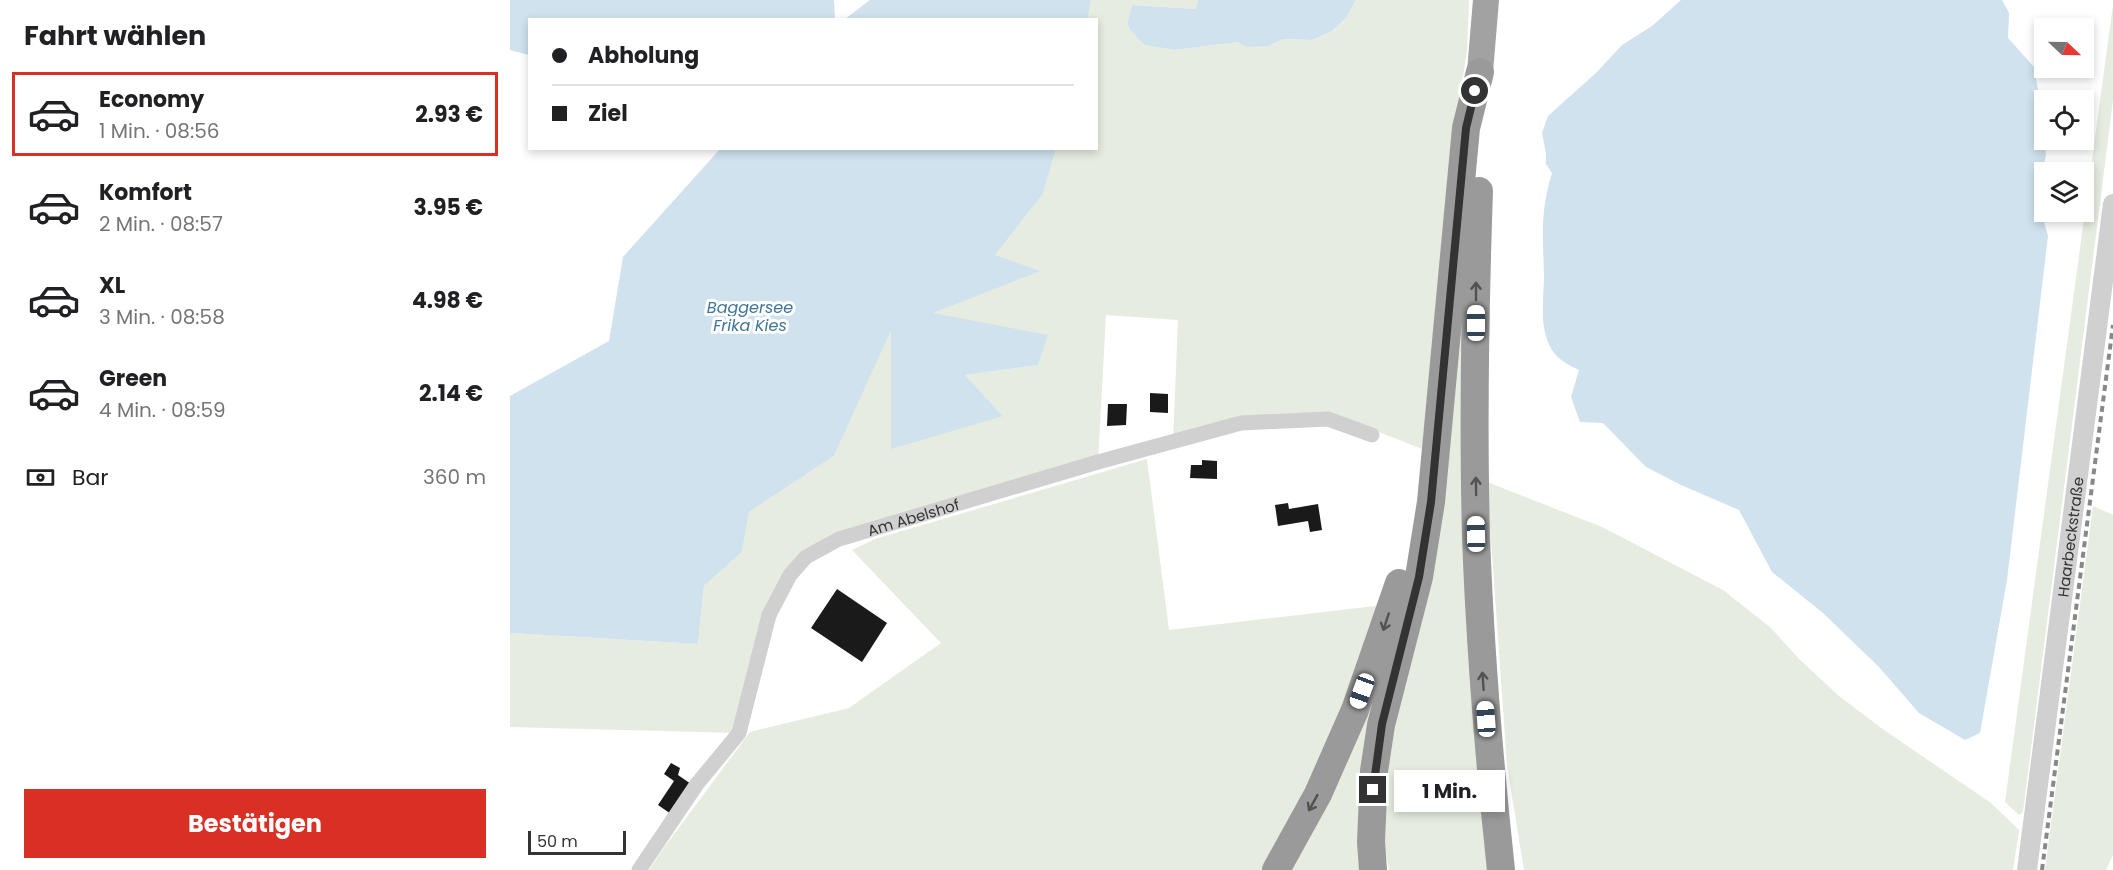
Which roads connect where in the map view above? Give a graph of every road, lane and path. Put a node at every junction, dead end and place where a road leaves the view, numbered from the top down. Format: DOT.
graph roads {
  1 [pos="1485,0"];
  2 [pos="1480,72"];
  3 [pos="2113,204"];
  4 [pos="1440,402"];
  5 [pos="1372,435"];
  6 [pos="1372,856"];
  7 [pos="639,870"];
  8 [pos="1276,870"];
  9 [pos="1501,870"];
  10 [pos="2027,870"];
  1 -- 2 [label="highway"];
  2 -- 4 [label="highway"];
  9 -- 2 [label="highway, one-way"];
  3 -- 10 [label="street, Haarbeckstraße"];
  4 -- 6 [label="highway"];
  4 -- 8 [label="highway, one-way"];
  5 -- 7 [label="street, Am Abelshof"];
}
